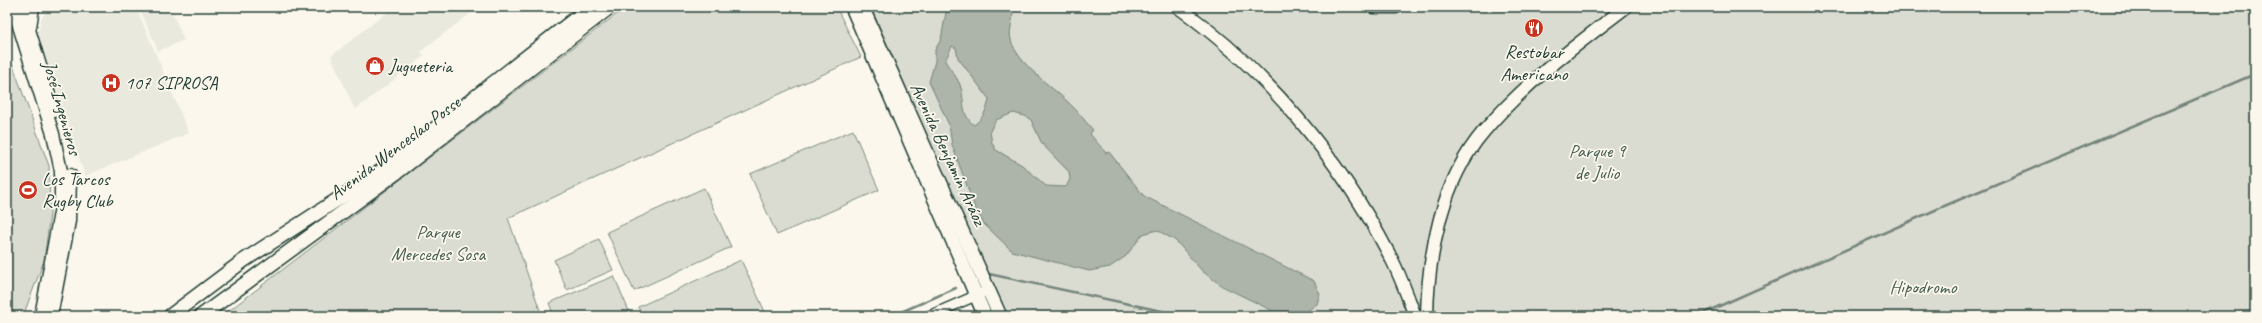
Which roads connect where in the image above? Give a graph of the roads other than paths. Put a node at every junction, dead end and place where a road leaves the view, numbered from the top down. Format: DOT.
graph roads {
  1 [pos="12,7"];
  2 [pos="22,7"];
  3 [pos="33,7"];
  4 [pos="590,7"];
  5 [pos="610,7"];
  6 [pos="852,7"];
  7 [pos="862,7"];
  8 [pos="1178,7"];
  9 [pos="1373,7"];
  10 [pos="1396,7"];
  11 [pos="1626,7"];
  12 [pos="7,9"];
  13 [pos="7,21"];
  14 [pos="27,38"];
  15 [pos="990,290"];
  16 [pos="977,295"];
  17 [pos="41,316"];
  18 [pos="51,316"];
  19 [pos="170,316"];
  20 [pos="201,316"];
  21 [pos="929,316"];
  22 [pos="986,316"];
  23 [pos="1000,316"];
  24 [pos="1416,316"];
  25 [pos="1427,316"];
  1 -- 12 [label="street"];
  1 -- 14 [label="street, José Ingenieros"];
  2 -- 14 [label="street, José Ingenieros"];
  3 -- 14 [label="street"];
  4 -- 19 [label="main road"];
  5 -- 20 [label="main road, Avenida Wenceslao Posse"];
  6 -- 16 [label="main road, Avenida Benjamín Aráoz"];
  7 -- 15 [label="main road, Avenida Benjamín Aráoz"];
  8 -- 24 [label="street"];
  9 -- 10 [label="street"];
  11 -- 25 [label="street"];
  13 -- 14 [label="street"];
  14 -- 17 [label="street, José Ingenieros"];
  14 -- 18 [label="street, José Ingenieros"];
  15 -- 16 [label="street"];
  15 -- 23 [label="main road, Avenida Benjamín Aráoz"];
  16 -- 21 [label="street"];
  16 -- 22 [label="main road, Avenida Benjamín Aráoz"];
}
